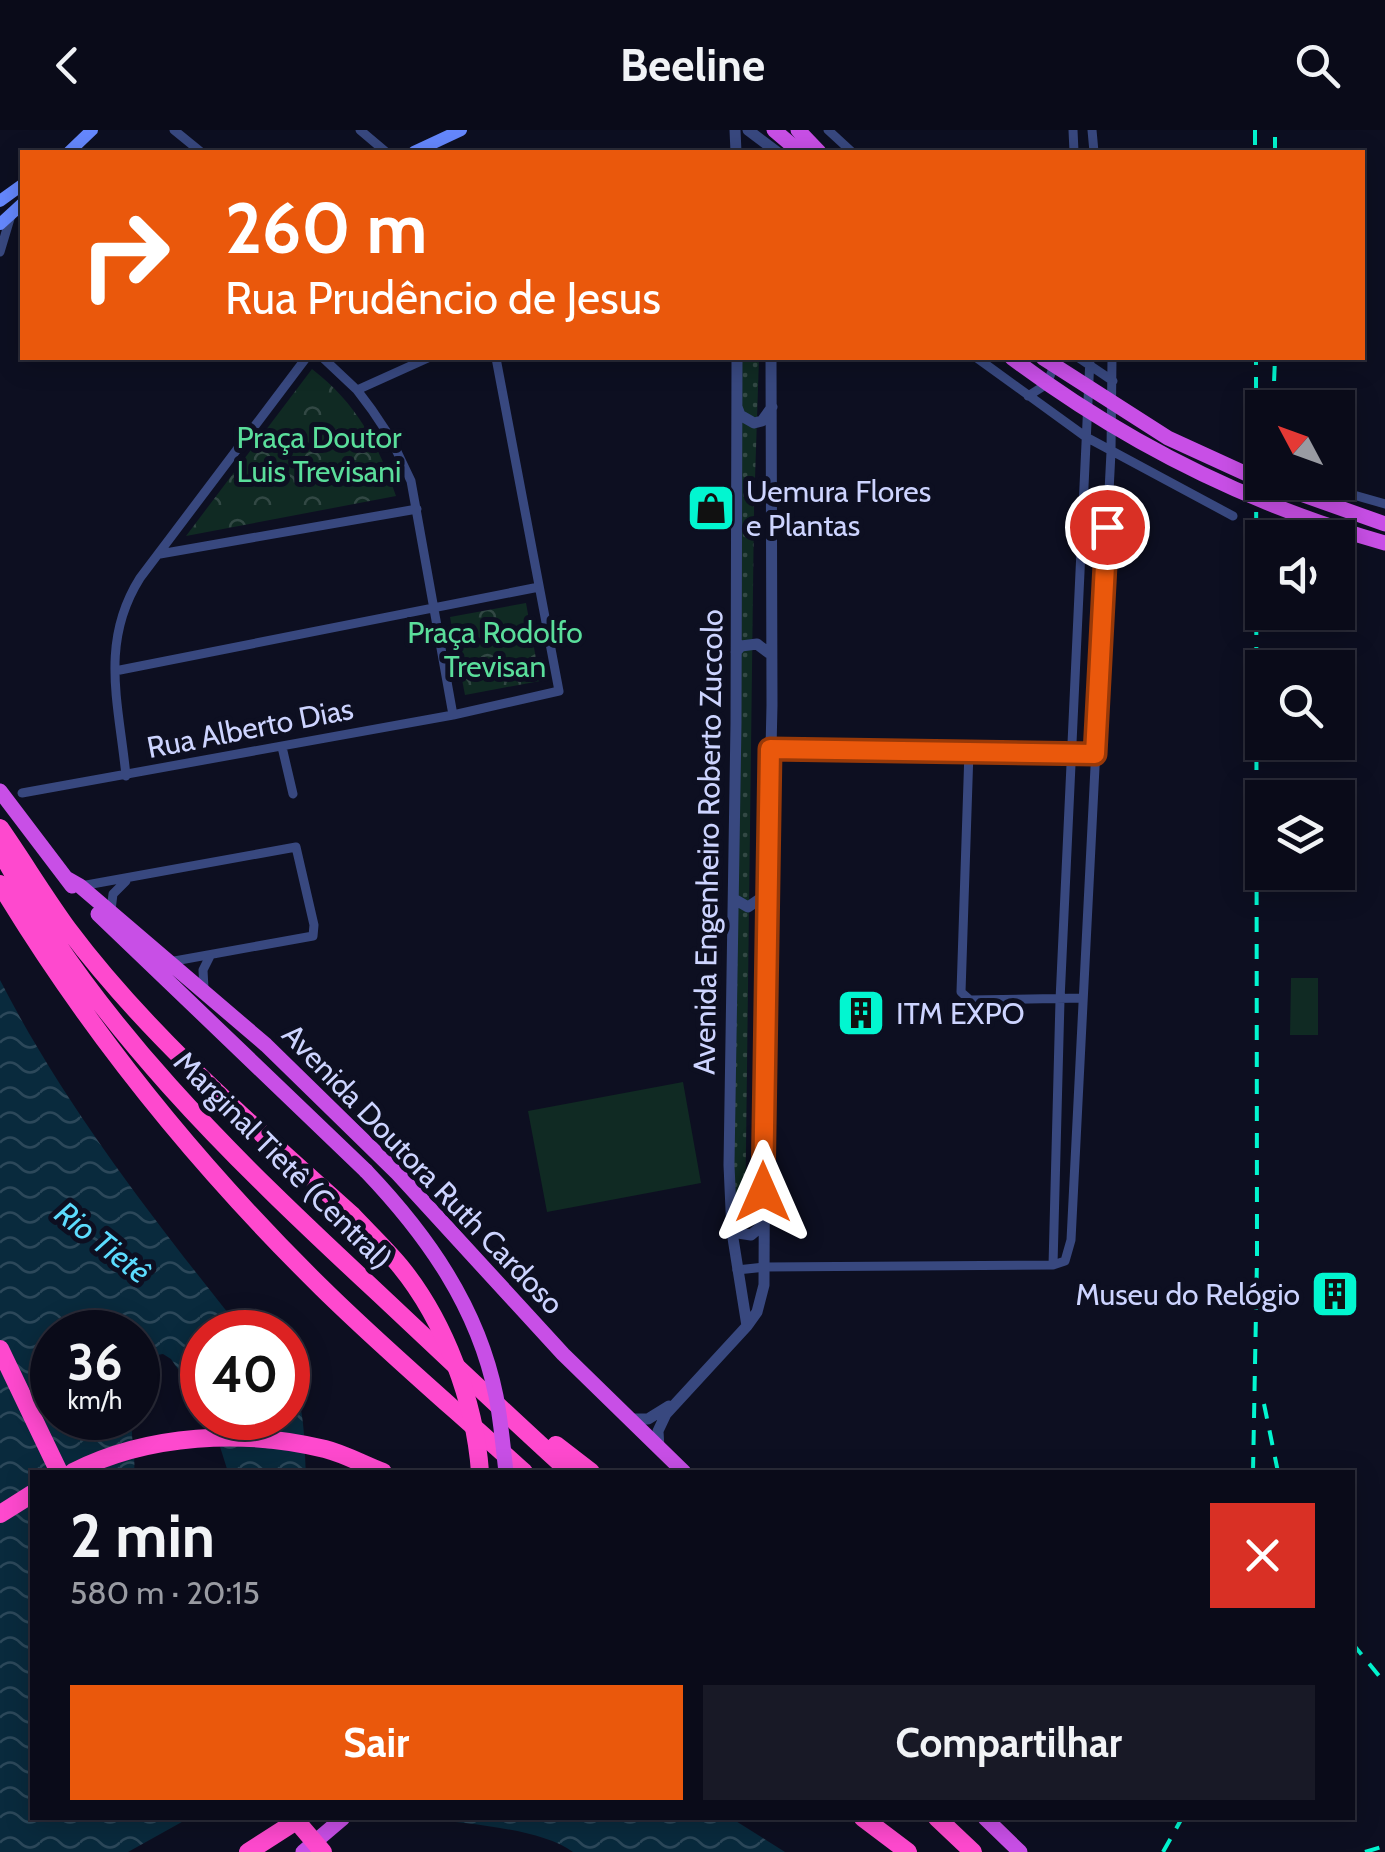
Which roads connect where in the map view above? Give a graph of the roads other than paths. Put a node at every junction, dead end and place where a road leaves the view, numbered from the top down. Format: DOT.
graph roads {
  1 [pos="92,130"];
  2 [pos="174,130"];
  3 [pos="360,130"];
  4 [pos="461,130"];
  5 [pos="748,130"];
  6 [pos="774,130"];
  7 [pos="798,130"];
  8 [pos="828,130"];
  9 [pos="77,150"];
  10 [pos="199,150"];
  11 [pos="384,150"];
  12 [pos="418,150"];
  13 [pos="774,150"];
  14 [pos="798,150"];
  15 [pos="817,150"];
  16 [pos="850,150"];
  17 [pos="20,186"];
  18 [pos="0,201"];
  19 [pos="18,208"];
  20 [pos="0,224"];
  21 [pos="0,252"];
  22 [pos="305,360"];
  23 [pos="325,360"];
  24 [pos="424,360"];
  25 [pos="496,360"];
  26 [pos="737,360"];
  27 [pos="770,360"];
  28 [pos="980,360"];
  29 [pos="1015,360"];
  30 [pos="1047,360"];
  31 [pos="1056,360"];
  32 [pos="1112,360"];
  33 [pos="1090,362"];
  34 [pos="1113,382"];
  35 [pos="357,390"];
  36 [pos="1028,396"];
  37 [pos="737,407"];
  38 [pos="772,407"];
  39 [pos="1086,437"];
  40 [pos="1110,452"];
  41 [pos="1245,473"];
  42 [pos="1355,495"];
  43 [pos="1316,500"];
  44 [pos="1385,504"];
  45 [pos="417,509"];
  46 [pos="1234,516"];
  47 [pos="1385,524"];
  48 [pos="1385,543"];
  49 [pos="160,554"];
  50 [pos="539,588"];
  51 [pos="434,610"];
  52 [pos="736,652"];
  53 [pos="770,653"];
  54 [pos="115,672"];
  55 [pos="453,715"];
  56 [pos="282,747"];
  57 [pos="770,749"];
  58 [pos="968,751"];
  59 [pos="1072,753"];
  60 [pos="1095,754"];
  61 [pos="126,776"];
  62 [pos="0,791"];
  63 [pos="22,793"];
  64 [pos="293,794"];
  65 [pos="0,828"];
  66 [pos="0,850"];
  67 [pos="1068,877"];
  68 [pos="1089,878"];
  69 [pos="128,880"];
  70 [pos="73,882"];
  71 [pos="0,884"];
  72 [pos="768,894"];
  73 [pos="734,899"];
  74 [pos="111,912"];
  75 [pos="210,956"];
  76 [pos="169,962"];
  77 [pos="204,992"];
  78 [pos="1082,998"];
  79 [pos="1060,1000"];
  80 [pos="763,1225"];
  81 [pos="732,1232"];
  82 [pos="1053,1265"];
  83 [pos="765,1267"];
  84 [pos="737,1270"];
  85 [pos="377,1292"];
  86 [pos="747,1326"];
  87 [pos="0,1348"];
  88 [pos="677,1401"];
  89 [pos="629,1419"];
  90 [pos="659,1448"];
  91 [pos="58,1470"];
  92 [pos="78,1470"];
  93 [pos="378,1470"];
  94 [pos="480,1470"];
  95 [pos="506,1470"];
  96 [pos="522,1470"];
  97 [pos="568,1470"];
  98 [pos="588,1470"];
  99 [pos="682,1470"];
  100 [pos="30,1495"];
  101 [pos="0,1514"];
  102 [pos="296,1820"];
  103 [pos="299,1820"];
  104 [pos="341,1820"];
  105 [pos="866,1820"];
  106 [pos="939,1820"];
  107 [pos="987,1820"];
  108 [pos="248,1852"];
  109 [pos="303,1852"];
  110 [pos="323,1852"];
  111 [pos="908,1852"];
  112 [pos="973,1852"];
  113 [pos="1020,1852"];
  1 -- 9 [label="main road"];
  2 -- 10 [label="street"];
  3 -- 11 [label="street"];
  4 -- 12 [label="main road"];
  5 -- 13 [label="street"];
  6 -- 14 [label="highway"];
  7 -- 15 [label="highway"];
  8 -- 16 [label="street"];
  17 -- 18 [label="main road"];
  19 -- 20 [label="main road"];
  19 -- 21 [label="street"];
  22 -- 49 [label="street"];
  23 -- 35 [label="street"];
  24 -- 35 [label="street"];
  25 -- 50 [label="street"];
  26 -- 37 [label="street, Avenida Engenheiro Roberto Zuccolo"];
  27 -- 38 [label="street, Avenida Engenheiro Roberto Zuccolo"];
  28 -- 36 [label="street"];
  29 -- 48 [label="highway, bridge"];
  30 -- 41 [label="highway, bridge"];
  31 -- 36 [label="street"];
  32 -- 34 [label="street"];
  33 -- 34 [label="street"];
  33 -- 39 [label="street"];
  34 -- 40 [label="street"];
  35 -- 45 [label="street"];
  36 -- 39 [label="street"];
  37 -- 38 [label="street"];
  37 -- 52 [label="street, Avenida Engenheiro Roberto Zuccolo"];
  38 -- 53 [label="street, Avenida Engenheiro Roberto Zuccolo"];
  39 -- 40 [label="street"];
  39 -- 59 [label="street"];
  40 -- 46 [label="street"];
  40 -- 60 [label="street"];
  42 -- 44 [label="street"];
  43 -- 47 [label="highway, bridge"];
  45 -- 49 [label="street"];
  45 -- 51 [label="street"];
  49 -- 54 [label="street"];
  50 -- 51 [label="street"];
  50 -- 55 [label="street, Rua Alberto Dias"];
  51 -- 54 [label="street"];
  51 -- 55 [label="street"];
  52 -- 53 [label="street"];
  52 -- 73 [label="street, Avenida Engenheiro Roberto Zuccolo"];
  53 -- 57 [label="street, Avenida Engenheiro Roberto Zuccolo"];
  54 -- 61 [label="street"];
  55 -- 56 [label="street, Rua Alberto Dias"];
  56 -- 61 [label="street, Rua Alberto Dias"];
  56 -- 64 [label="street"];
  57 -- 58 [label="street"];
  57 -- 72 [label="street, Avenida Engenheiro Roberto Zuccolo"];
  58 -- 59 [label="street"];
  58 -- 79 [label="street"];
  59 -- 60 [label="street"];
  59 -- 67 [label="street"];
  60 -- 68 [label="street"];
  61 -- 63 [label="street, Rua Alberto Dias"];
  62 -- 70 [label="highway"];
  65 -- 94 [label="highway, bridge"];
  66 -- 85 [label="highway, Marginal Tietê (Central)"];
  67 -- 68 [label="street"];
  67 -- 79 [label="street"];
  68 -- 78 [label="street"];
  69 -- 70 [label="street"];
  69 -- 74 [label="street"];
  69 -- 75 [label="street"];
  70 -- 74 [label="highway, Avenida Doutora Ruth Cardoso"];
  70 -- 95 [label="highway, bridge"];
  71 -- 96 [label="highway"];
  72 -- 73 [label="street"];
  72 -- 80 [label="street, Avenida Engenheiro Roberto Zuccolo"];
  73 -- 81 [label="street, Avenida Engenheiro Roberto Zuccolo"];
  74 -- 76 [label="highway, Avenida Doutora Ruth Cardoso"];
  75 -- 76 [label="street"];
  75 -- 77 [label="street"];
  76 -- 77 [label="highway, Avenida Doutora Ruth Cardoso"];
  77 -- 89 [label="highway, Avenida Doutora Ruth Cardoso"];
  78 -- 79 [label="street"];
  78 -- 82 [label="street"];
  79 -- 82 [label="street"];
  80 -- 81 [label="street"];
  80 -- 83 [label="street, Avenida Engenheiro Roberto Zuccolo"];
  81 -- 84 [label="street, Avenida Engenheiro Roberto Zuccolo"];
  82 -- 83 [label="street"];
  83 -- 84 [label="street"];
  83 -- 86 [label="street, Avenida Engenheiro Roberto Zuccolo"];
  84 -- 86 [label="street, Avenida Engenheiro Roberto Zuccolo"];
  85 -- 97 [label="highway, Marginal Tietê (Central)"];
  85 -- 98 [label="highway"];
  86 -- 88 [label="street, Avenida Engenheiro Roberto Zuccolo"];
  87 -- 91 [label="highway"];
  88 -- 89 [label="street, Avenida Engenheiro Roberto Zuccolo"];
  88 -- 90 [label="street, Avenida Engenheiro Roberto Zuccolo"];
  89 -- 90 [label="highway, Avenida Doutora Ruth Cardoso"];
  90 -- 99 [label="highway, Avenida Doutora Ruth Cardoso"];
  92 -- 93 [label="highway"];
  100 -- 101 [label="highway"];
  102 -- 110 [label="highway, bridge"];
  103 -- 108 [label="highway"];
  104 -- 109 [label="highway"];
  105 -- 111 [label="highway"];
  106 -- 112 [label="highway"];
  107 -- 113 [label="highway"];
}
